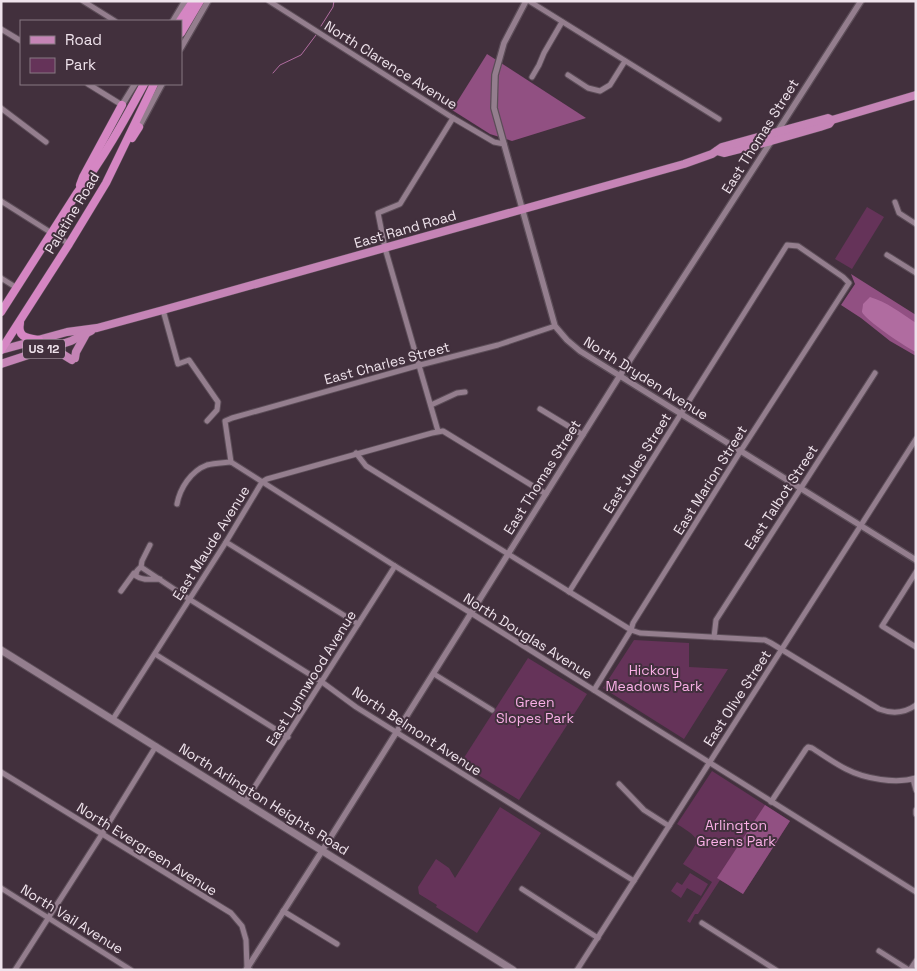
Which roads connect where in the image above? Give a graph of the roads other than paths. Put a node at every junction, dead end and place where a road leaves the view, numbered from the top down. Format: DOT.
graph roads {
  1 [pos="83,1"];
  2 [pos="185,1"];
  3 [pos="193,1"];
  4 [pos="200,1"];
  5 [pos="208,1"];
  6 [pos="268,1"];
  7 [pos="527,1"];
  8 [pos="861,1"];
  9 [pos="113,20"];
  10 [pos="174,20"];
  11 [pos="181,20"];
  12 [pos="562,22"];
  13 [pos="1,28"];
  14 [pos="182,31"];
  15 [pos="20,40"];
  16 [pos="182,46"];
  17 [pos="626,61"];
  18 [pos="568,75"];
  19 [pos="532,77"];
  20 [pos="90,85"];
  21 [pos="134,85"];
  22 [pos="143,85"];
  23 [pos="154,85"];
  24 [pos="161,85"];
  25 [pos="916,95"];
  26 [pos="122,105"];
  27 [pos="1,108"];
  28 [pos="453,118"];
  29 [pos="719,119"];
  30 [pos="832,120"];
  31 [pos="139,126"];
  32 [pos="778,132"];
  33 [pos="772,141"];
  34 [pos="46,142"];
  35 [pos="504,144"];
  36 [pos="717,151"];
  37 [pos="106,182"];
  38 [pos="77,193"];
  39 [pos="1,201"];
  40 [pos="895,202"];
  41 [pos="522,209"];
  42 [pos="916,224"];
  43 [pos="52,234"];
  44 [pos="69,244"];
  45 [pos="385,248"];
  46 [pos="887,254"];
  47 [pos="916,273"];
  48 [pos="1,278"];
  49 [pos="848,283"];
  50 [pos="17,288"];
  51 [pos="163,310"];
  52 [pos="1,312"];
  53 [pos="22,318"];
  54 [pos="555,326"];
  55 [pos="97,328"];
  56 [pos="86,334"];
  57 [pos="39,340"];
  58 [pos="48,348"];
  59 [pos="1,350"];
  60 [pos="1,364"];
  61 [pos="420,365"];
  62 [pos="875,373"];
  63 [pos="619,377"];
  64 [pos="466,392"];
  65 [pos="430,405"];
  66 [pos="540,409"];
  67 [pos="681,414"];
  68 [pos="207,421"];
  69 [pos="438,431"];
  70 [pos="583,435"];
  71 [pos="916,439"];
  72 [pos="740,452"];
  73 [pos="356,453"];
  74 [pos="231,462"];
  75 [pos="262,482"];
  76 [pos="800,489"];
  77 [pos="546,494"];
  78 [pos="176,504"];
  79 [pos="860,526"];
  80 [pos="226,542"];
  81 [pos="150,545"];
  82 [pos="508,554"];
  83 [pos="916,560"];
  84 [pos="395,566"];
  85 [pos="141,567"];
  86 [pos="916,572"];
  87 [pos="136,574"];
  88 [pos="160,579"];
  89 [pos="121,592"];
  90 [pos="569,592"];
  91 [pos="189,599"];
  92 [pos="472,613"];
  93 [pos="358,624"];
  94 [pos="630,630"];
  95 [pos="714,637"];
  96 [pos="916,647"];
  97 [pos="782,649"];
  98 [pos="1,650"];
  99 [pos="155,654"];
  100 [pos="434,674"];
  101 [pos="322,682"];
  102 [pos="594,690"];
  103 [pos="916,705"];
  104 [pos="492,710"];
  105 [pos="113,719"];
  106 [pos="397,733"];
  107 [pos="288,737"];
  108 [pos="156,746"];
  109 [pos="710,762"];
  110 [pos="1,772"];
  111 [pos="914,778"];
  112 [pos="620,784"];
  113 [pos="916,790"];
  114 [pos="245,802"];
  115 [pos="771,802"];
  116 [pos="916,810"];
  117 [pos="916,814"];
  118 [pos="669,826"];
  119 [pos="102,834"];
  120 [pos="322,851"];
  121 [pos="634,881"];
  122 [pos="1,888"];
  123 [pos="522,890"];
  124 [pos="916,892"];
  125 [pos="283,911"];
  126 [pos="48,917"];
  127 [pos="702,923"];
  128 [pos="598,938"];
  129 [pos="337,944"];
  130 [pos="879,951"];
  131 [pos="916,961"];
  132 [pos="247,969"];
  133 [pos="15,970"];
  134 [pos="131,970"];
  135 [pos="513,970"];
  136 [pos="577,970"];
  137 [pos="776,970"];
  138 [pos="909,970"];
  1 -- 9 [label="street"];
  2 -- 10 [label="street"];
  3 -- 11 [label="highway"];
  4 -- 14 [label="highway"];
  5 -- 16 [label="street"];
  6 -- 28 [label="street, North Clarence Avenue"];
  7 -- 12 [label="street"];
  7 -- 35 [label="street, North Dryden Avenue"];
  8 -- 32 [label="street, East Thomas Street"];
  12 -- 17 [label="street"];
  12 -- 19 [label="street"];
  13 -- 15 [label="street"];
  17 -- 18 [label="street"];
  17 -- 29 [label="street"];
  20 -- 26 [label="street"];
  21 -- 26 [label="street"];
  22 -- 38 [label="highway, Palatine Road"];
  23 -- 37 [label="highway, Palatine Road"];
  24 -- 31 [label="street"];
  25 -- 30 [label="main road, East Rand Road / US 12"];
  26 -- 38 [label="highway"];
  27 -- 34 [label="street"];
  28 -- 35 [label="street, North Clarence Avenue"];
  28 -- 45 [label="street"];
  30 -- 32 [label="main road, East Rand Road / US 12"];
  30 -- 33 [label="main road, East Rand Road / US 12"];
  31 -- 37 [label="highway"];
  32 -- 33 [label="street, East Thomas Street"];
  32 -- 36 [label="main road, East Rand Road / US 12"];
  33 -- 36 [label="main road, East Rand Road / US 12"];
  33 -- 63 [label="street, East Thomas Street"];
  35 -- 41 [label="street, North Dryden Avenue"];
  36 -- 41 [label="main road, East Rand Road / US 12"];
  37 -- 44 [label="highway, Palatine Road"];
  38 -- 43 [label="highway, Palatine Road"];
  39 -- 43 [label="street"];
  40 -- 42 [label="street"];
  41 -- 45 [label="main road, East Rand Road / US 12"];
  41 -- 54 [label="street, North Dryden Avenue"];
  43 -- 44 [label="street"];
  43 -- 50 [label="highway, Palatine Road"];
  44 -- 53 [label="highway, Palatine Road"];
  45 -- 51 [label="main road, East Rand Road / US 12"];
  45 -- 61 [label="street"];
  46 -- 47 [label="street"];
  48 -- 50 [label="street"];
  49 -- 67 [label="street, East Jules Street"];
  49 -- 72 [label="street, East Marion Street"];
  50 -- 52 [label="highway, Palatine Road"];
  51 -- 55 [label="main road, East Rand Road / US 12"];
  51 -- 68 [label="street"];
  53 -- 57 [label="highway"];
  53 -- 59 [label="highway, Palatine Road"];
  54 -- 61 [label="street, East Charles Street"];
  54 -- 63 [label="street, North Dryden Avenue"];
  55 -- 56 [label="main road, East Rand Road / US 12"];
  55 -- 57 [label="main road, East Rand Road / US 12"];
  56 -- 58 [label="main road, East Rand Road / US 12"];
  56 -- 58 [label="main road"];
  57 -- 59 [label="main road, East Rand Road / US 12"];
  58 -- 60 [label="main road, East Rand Road / US 12"];
  61 -- 65 [label="street"];
  61 -- 74 [label="street, East Charles Street"];
  62 -- 76 [label="street, East Talbot Street"];
  63 -- 67 [label="street, North Dryden Avenue"];
  63 -- 70 [label="street, East Thomas Street"];
  64 -- 65 [label="street"];
  65 -- 69 [label="street"];
  66 -- 70 [label="street"];
  67 -- 72 [label="street, North Dryden Avenue"];
  67 -- 90 [label="street, East Jules Street"];
  69 -- 73 [label="street, East Maude Avenue"];
  69 -- 77 [label="street"];
  70 -- 77 [label="street, East Thomas Street"];
  71 -- 79 [label="street, East Olive Street"];
  72 -- 76 [label="street, North Dryden Avenue"];
  72 -- 94 [label="street, East Marion Street"];
  73 -- 75 [label="street, East Maude Avenue"];
  73 -- 82 [label="street"];
  74 -- 75 [label="street, North Douglas Avenue"];
  74 -- 78 [label="street"];
  75 -- 80 [label="street, East Maude Avenue"];
  75 -- 84 [label="street, North Douglas Avenue"];
  76 -- 79 [label="street, North Dryden Avenue"];
  76 -- 95 [label="street, East Talbot Street"];
  77 -- 82 [label="street, East Thomas Street"];
  79 -- 83 [label="street, North Dryden Avenue"];
  79 -- 97 [label="street, East Olive Street"];
  80 -- 91 [label="street, East Maude Avenue"];
  80 -- 93 [label="street"];
  81 -- 85 [label="street"];
  82 -- 90 [label="street"];
  82 -- 92 [label="street, East Thomas Street"];
  84 -- 92 [label="street, North Douglas Avenue"];
  84 -- 93 [label="street, East Lynnwood Avenue"];
  85 -- 87 [label="street"];
  85 -- 88 [label="street, North Belmont Avenue"];
  86 -- 96 [label="street"];
  87 -- 88 [label="street"];
  87 -- 89 [label="street"];
  88 -- 91 [label="street, North Belmont Avenue"];
  90 -- 94 [label="street"];
  91 -- 99 [label="street, East Maude Avenue"];
  91 -- 101 [label="street, North Belmont Avenue"];
  92 -- 100 [label="street, East Thomas Street"];
  92 -- 102 [label="street, North Douglas Avenue"];
  93 -- 101 [label="street, East Lynnwood Avenue"];
  94 -- 95 [label="street"];
  94 -- 102 [label="street, East Marion Street"];
  95 -- 97 [label="street"];
  97 -- 103 [label="street"];
  97 -- 109 [label="street, East Olive Street"];
  98 -- 105 [label="main road, North Arlington Heights Road"];
  99 -- 105 [label="street, East Maude Avenue"];
  99 -- 107 [label="street"];
  100 -- 104 [label="street"];
  100 -- 106 [label="street, East Thomas Street"];
  101 -- 106 [label="street, North Belmont Avenue"];
  101 -- 107 [label="street, East Lynnwood Avenue"];
  102 -- 109 [label="street, North Douglas Avenue"];
  105 -- 108 [label="main road, North Arlington Heights Road"];
  106 -- 120 [label="street, East Thomas Street"];
  106 -- 121 [label="street, North Belmont Avenue"];
  107 -- 114 [label="street, East Lynnwood Avenue"];
  108 -- 114 [label="main road, North Arlington Heights Road"];
  108 -- 119 [label="street"];
  109 -- 115 [label="street, North Douglas Avenue"];
  109 -- 118 [label="street, East Olive Street"];
  110 -- 119 [label="street, North Evergreen Avenue"];
  111 -- 113 [label="street"];
  111 -- 115 [label="street"];
  112 -- 118 [label="street"];
  114 -- 120 [label="main road, North Arlington Heights Road"];
  115 -- 124 [label="street, North Douglas Avenue"];
  116 -- 117 [label="street"];
  118 -- 121 [label="street, East Olive Street"];
  119 -- 126 [label="street"];
  119 -- 132 [label="street, North Evergreen Avenue"];
  120 -- 125 [label="street, East Thomas Street"];
  120 -- 135 [label="main road, North Arlington Heights Road"];
  121 -- 128 [label="street, East Olive Street"];
  122 -- 126 [label="street, North Vail Avenue"];
  123 -- 128 [label="street"];
  125 -- 129 [label="street"];
  125 -- 132 [label="street, East Thomas Street"];
  126 -- 133 [label="street"];
  126 -- 134 [label="street, North Vail Avenue"];
  127 -- 137 [label="street"];
  128 -- 136 [label="street, East Olive Street"];
  130 -- 138 [label="street"];
  131 -- 138 [label="street"];
}
